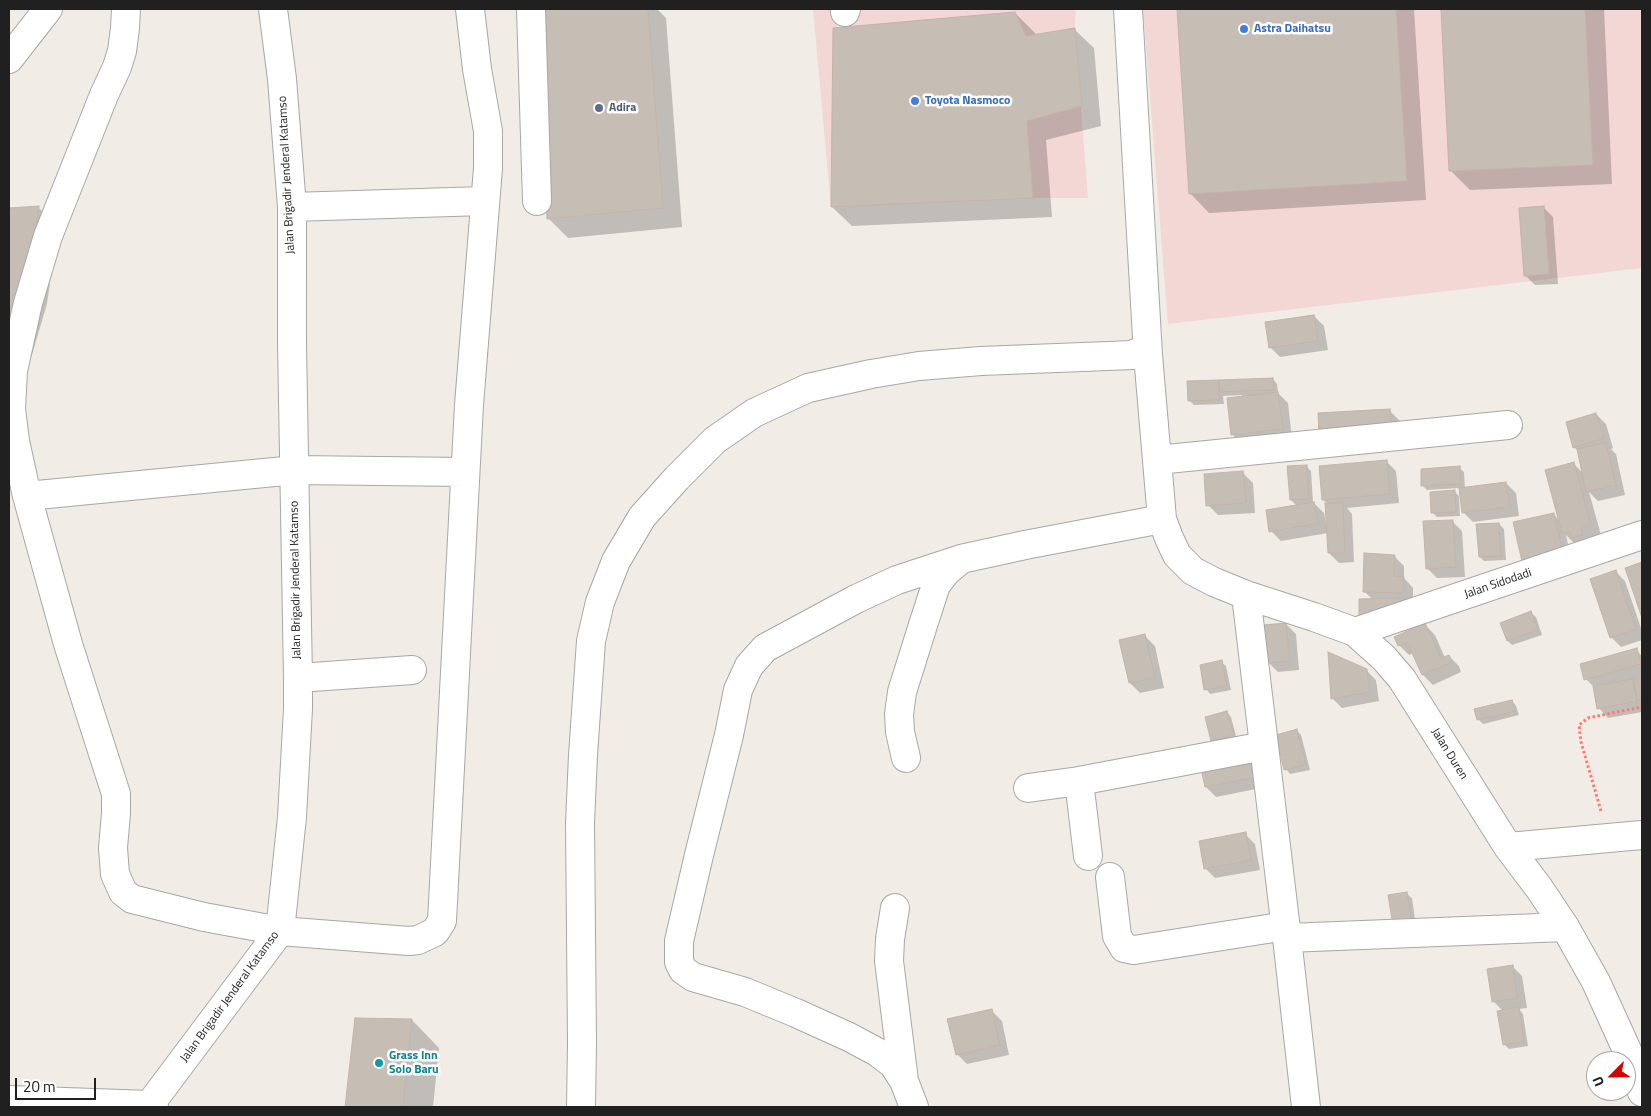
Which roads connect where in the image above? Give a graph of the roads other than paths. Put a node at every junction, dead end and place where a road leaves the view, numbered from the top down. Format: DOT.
graph roads {
  1 [pos="48,9"];
  2 [pos="126,9"];
  3 [pos="273,9"];
  4 [pos="470,9"];
  5 [pos="531,9"];
  6 [pos="1128,9"];
  7 [pos="9,59"];
  8 [pos="484,200"];
  9 [pos="537,201"];
  10 [pos="292,207"];
  11 [pos="1143,355"];
  12 [pos="1508,425"];
  13 [pos="1157,460"];
  14 [pos="294,470"];
  15 [pos="466,472"];
  16 [pos="27,496"];
  17 [pos="1162,519"];
  18 [pos="1642,535"];
  19 [pos="961,559"];
  20 [pos="1246,595"];
  21 [pos="1355,632"];
  22 [pos="412,670"];
  23 [pos="298,678"];
  24 [pos="1264,746"];
  25 [pos="906,758"];
  26 [pos="1079,781"];
  27 [pos="1028,788"];
  28 [pos="1642,835"];
  29 [pos="1508,847"];
  30 [pos="1088,856"];
  31 [pos="1110,877"];
  32 [pos="895,908"];
  33 [pos="1565,927"];
  34 [pos="280,931"];
  35 [pos="1286,932"];
  36 [pos="904,1081"];
  37 [pos="1642,1092"];
  38 [pos="9,1100"];
  39 [pos="151,1107"];
  40 [pos="581,1107"];
  41 [pos="914,1107"];
  42 [pos="1306,1107"];
  1 -- 7 [label="street"];
  2 -- 16 [label="street"];
  3 -- 10 [label="street, Jalan Brigadir Jenderal Katamso"];
  4 -- 8 [label="street"];
  5 -- 9 [label="street"];
  6 -- 11 [label="street, Jalan Duren"];
  8 -- 10 [label="street"];
  8 -- 15 [label="street"];
  10 -- 14 [label="street, Jalan Brigadir Jenderal Katamso"];
  11 -- 13 [label="street, Jalan Duren"];
  11 -- 40 [label="street"];
  12 -- 13 [label="street"];
  13 -- 17 [label="street, Jalan Duren"];
  14 -- 15 [label="street"];
  14 -- 16 [label="street"];
  14 -- 23 [label="street, Jalan Brigadir Jenderal Katamso"];
  15 -- 34 [label="street"];
  16 -- 34 [label="street"];
  17 -- 19 [label="street"];
  17 -- 20 [label="street, Jalan Duren"];
  18 -- 21 [label="street, Jalan Sidodadi"];
  19 -- 25 [label="street"];
  19 -- 36 [label="street"];
  20 -- 21 [label="street, Jalan Duren"];
  20 -- 24 [label="street"];
  21 -- 29 [label="street, Jalan Duren"];
  22 -- 23 [label="street"];
  23 -- 34 [label="street, Jalan Brigadir Jenderal Katamso"];
  24 -- 26 [label="street"];
  24 -- 35 [label="street"];
  26 -- 27 [label="street"];
  26 -- 30 [label="street"];
  28 -- 29 [label="street"];
  29 -- 33 [label="street, Jalan Duren"];
  31 -- 35 [label="street"];
  32 -- 36 [label="street"];
  33 -- 35 [label="street"];
  33 -- 37 [label="street, Jalan Duren"];
  34 -- 39 [label="street, Jalan Brigadir Jenderal Katamso"];
  35 -- 42 [label="street"];
  36 -- 41 [label="street"];
  38 -- 39 [label="street"];
}
